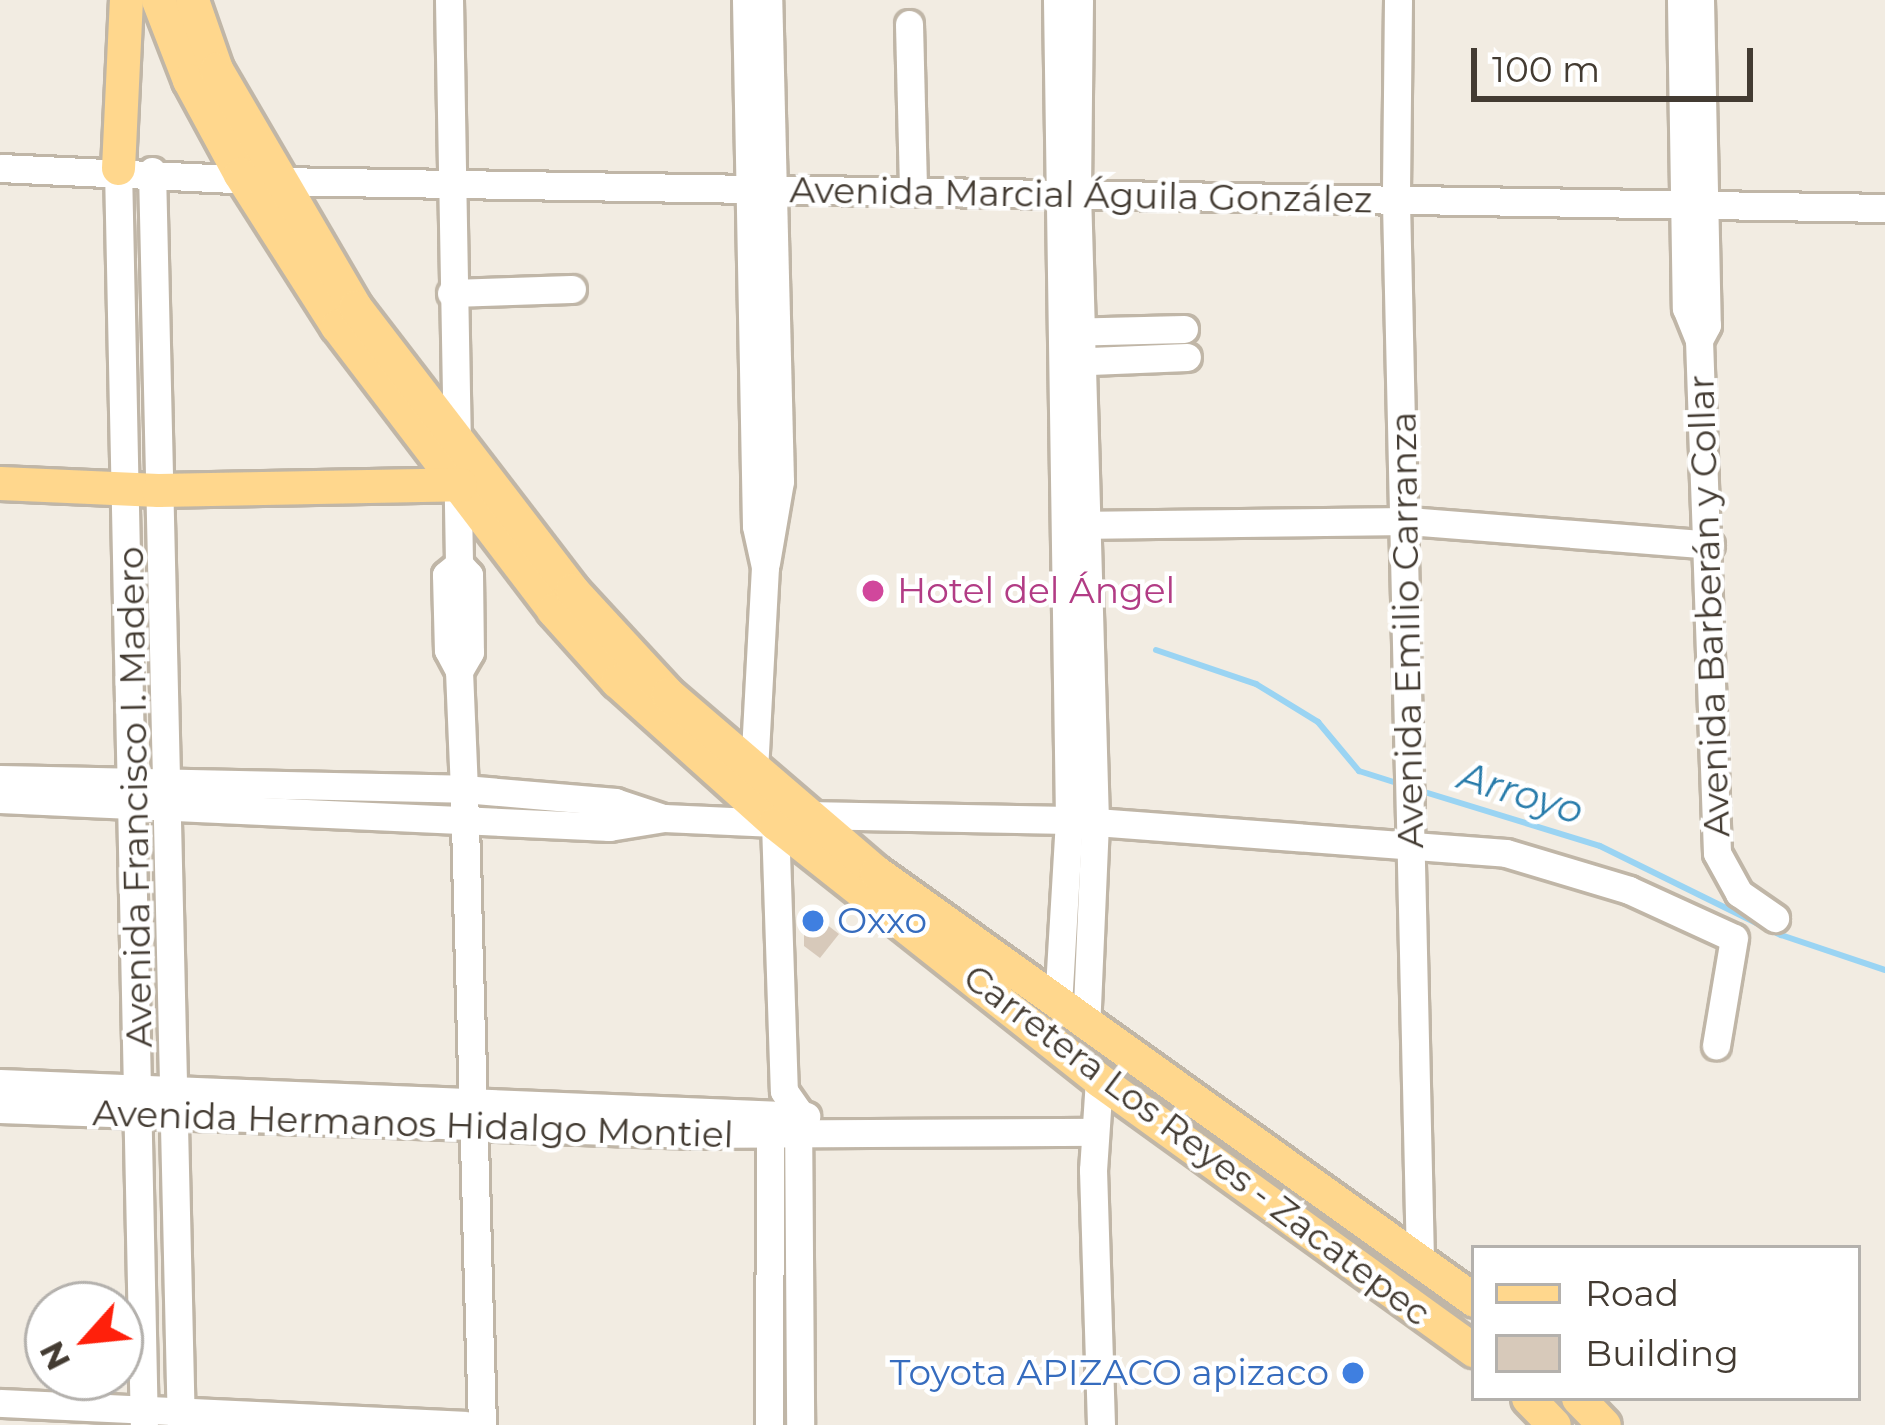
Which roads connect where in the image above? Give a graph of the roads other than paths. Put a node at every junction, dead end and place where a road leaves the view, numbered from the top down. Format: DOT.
graph roads {
  1 [pos="126,0"];
  2 [pos="158,0"];
  3 [pos="193,0"];
  4 [pos="449,0"];
  5 [pos="746,0"];
  6 [pos="768,0"];
  7 [pos="1057,0"];
  8 [pos="1079,0"];
  9 [pos="1399,0"];
  10 [pos="1681,0"];
  11 [pos="1700,0"];
  12 [pos="909,24"];
  13 [pos="1690,45"];
  14 [pos="0,167"];
  15 [pos="118,168"];
  16 [pos="152,171"];
  17 [pos="240,174"];
  18 [pos="276,181"];
  19 [pos="447,181"];
  20 [pos="758,187"];
  21 [pos="914,190"];
  22 [pos="1066,193"];
  23 [pos="1396,202"];
  24 [pos="1885,208"];
  25 [pos="1692,209"];
  26 [pos="572,289"];
  27 [pos="452,293"];
  28 [pos="1070,332"];
  29 [pos="124,345"];
  30 [pos="156,345"];
  31 [pos="1071,362"];
  32 [pos="457,435"];
  33 [pos="0,483"];
  34 [pos="460,484"];
  35 [pos="144,489"];
  36 [pos="1408,521"];
  37 [pos="1079,525"];
  38 [pos="1710,545"];
  39 [pos="163,658"];
  40 [pos="131,659"];
  41 [pos="754,771"];
  42 [pos="0,779"];
  43 [pos="307,783"];
  44 [pos="132,789"];
  45 [pos="166,790"];
  46 [pos="0,799"];
  47 [pos="465,803"];
  48 [pos="307,812"];
  49 [pos="791,819"];
  50 [pos="1082,822"];
  51 [pos="1410,842"];
  52 [pos="1775,918"];
  53 [pos="136,937"];
  54 [pos="170,939"];
  55 [pos="1058,1005"];
  56 [pos="1086,1025"];
  57 [pos="1716,1046"];
  58 [pos="1099,1080"];
  59 [pos="141,1087"];
  60 [pos="175,1091"];
  61 [pos="312,1094"];
  62 [pos="3,1096"];
  63 [pos="380,1111"];
  64 [pos="473,1112"];
  65 [pos="141,1117"];
  66 [pos="791,1118"];
  67 [pos="174,1121"];
  68 [pos="314,1123"];
  69 [pos="1094,1132"];
  70 [pos="1420,1259"];
  71 [pos="178,1266"];
  72 [pos="142,1268"];
  73 [pos="1471,1298"];
  74 [pos="1471,1348"];
  75 [pos="1531,1401"];
  76 [pos="1581,1401"];
  77 [pos="0,1403"];
  78 [pos="144,1417"];
  79 [pos="181,1418"];
  80 [pos="464,1425"];
  81 [pos="482,1425"];
  82 [pos="769,1425"];
  83 [pos="800,1425"];
  84 [pos="1101,1425"];
  85 [pos="1554,1425"];
  86 [pos="1604,1425"];
  1 -- 15 [label="main road"];
  2 -- 17 [label="main road, Carretera Los Reyes - Zacatepec"];
  3 -- 18 [label="main road, Carretera Los Reyes - Zacatepec"];
  4 -- 19 [label="street"];
  5 -- 20 [label="street"];
  6 -- 20 [label="street"];
  7 -- 22 [label="street"];
  8 -- 22 [label="street"];
  9 -- 23 [label="street, Avenida Emilio Carranza"];
  10 -- 13 [label="street, Avenida Barberán y Collar"];
  11 -- 13 [label="street, Avenida Barberán y Collar"];
  12 -- 21 [label="street"];
  13 -- 25 [label="street, Avenida Barberán y Collar"];
  14 -- 15 [label="street"];
  15 -- 16 [label="street"];
  15 -- 29 [label="street, Avenida Francisco I. Madero"];
  16 -- 17 [label="street"];
  16 -- 30 [label="street, Avenida Francisco I. Madero"];
  17 -- 18 [label="street, Avenida Marcial Águila González"];
  17 -- 34 [label="main road, Carretera Los Reyes - Zacatepec"];
  18 -- 19 [label="street, Avenida Marcial Águila González"];
  18 -- 32 [label="main road, Carretera Los Reyes - Zacatepec"];
  19 -- 20 [label="street, Avenida Marcial Águila González"];
  19 -- 27 [label="street"];
  20 -- 21 [label="street, Avenida Marcial Águila González"];
  20 -- 41 [label="street"];
  21 -- 22 [label="street, Avenida Marcial Águila González"];
  22 -- 23 [label="street, Avenida Marcial Águila González"];
  22 -- 28 [label="street"];
  23 -- 25 [label="street, Avenida Marcial Águila González"];
  23 -- 36 [label="street, Avenida Emilio Carranza"];
  24 -- 25 [label="street, Avenida Marcial Águila González"];
  25 -- 38 [label="street, Avenida Barberán y Collar"];
  26 -- 27 [label="street"];
  27 -- 32 [label="street"];
  28 -- 31 [label="street"];
  28 -- 31 [label="street"];
  29 -- 30 [label="street"];
  29 -- 35 [label="street, Avenida Francisco I. Madero"];
  30 -- 35 [label="street, Avenida Francisco I. Madero"];
  31 -- 37 [label="street"];
  32 -- 34 [label="street"];
  32 -- 41 [label="main road, Carretera Los Reyes - Zacatepec"];
  33 -- 35 [label="main road"];
  34 -- 35 [label="main road"];
  34 -- 47 [label="street"];
  34 -- 49 [label="main road, Carretera Los Reyes - Zacatepec"];
  35 -- 39 [label="street, Avenida Francisco I. Madero"];
  35 -- 40 [label="street, Avenida Francisco I. Madero"];
  36 -- 37 [label="street"];
  36 -- 38 [label="street"];
  36 -- 51 [label="street, Avenida Emilio Carranza"];
  37 -- 50 [label="street"];
  38 -- 52 [label="street, Avenida Barberán y Collar"];
  39 -- 40 [label="street"];
  39 -- 45 [label="street, Avenida Francisco I. Madero"];
  40 -- 44 [label="street, Avenida Francisco I. Madero"];
  41 -- 49 [label="main road, Carretera Los Reyes - Zacatepec"];
  42 -- 44 [label="street"];
  43 -- 45 [label="street"];
  43 -- 47 [label="street"];
  43 -- 48 [label="street"];
  44 -- 45 [label="street"];
  44 -- 46 [label="street"];
  44 -- 53 [label="street, Avenida Francisco I. Madero"];
  45 -- 48 [label="street"];
  45 -- 54 [label="street, Avenida Francisco I. Madero"];
  47 -- 48 [label="street"];
  47 -- 49 [label="street"];
  47 -- 64 [label="street"];
  49 -- 50 [label="street"];
  49 -- 55 [label="main road, Carretera Los Reyes - Zacatepec"];
  49 -- 58 [label="main road, Carretera Los Reyes - Zacatepec"];
  49 -- 66 [label="street"];
  50 -- 51 [label="street"];
  50 -- 55 [label="street"];
  50 -- 56 [label="street"];
  51 -- 57 [label="street"];
  51 -- 70 [label="street, Avenida Emilio Carranza"];
  53 -- 54 [label="street"];
  53 -- 59 [label="street, Avenida Francisco I. Madero"];
  54 -- 60 [label="street, Avenida Francisco I. Madero"];
  55 -- 56 [label="main road, Carretera Los Reyes - Zacatepec"];
  56 -- 70 [label="main road, Carretera Los Reyes - Zacatepec"];
  58 -- 69 [label="street"];
  58 -- 74 [label="main road, Carretera Los Reyes - Zacatepec"];
  59 -- 60 [label="street, Avenida Hermanos Hidalgo Montiel"];
  59 -- 62 [label="street, Avenida Hermanos Hidalgo Montiel"];
  59 -- 65 [label="street, Avenida Francisco I. Madero"];
  60 -- 61 [label="street, Avenida Hermanos Hidalgo Montiel"];
  60 -- 67 [label="street, Avenida Francisco I. Madero"];
  61 -- 63 [label="street, Avenida Hermanos Hidalgo Montiel"];
  61 -- 68 [label="street"];
  62 -- 65 [label="street, Avenida Hermanos Hidalgo Montiel"];
  63 -- 64 [label="street, Avenida Hermanos Hidalgo Montiel"];
  63 -- 68 [label="street, Avenida Hermanos Hidalgo Montiel"];
  64 -- 66 [label="street, Avenida Hermanos Hidalgo Montiel"];
  64 -- 81 [label="street"];
  65 -- 67 [label="street, Avenida Hermanos Hidalgo Montiel"];
  65 -- 72 [label="street, Avenida Francisco I. Madero"];
  66 -- 69 [label="street, Avenida Hermanos Hidalgo Montiel"];
  66 -- 82 [label="street"];
  66 -- 83 [label="street"];
  67 -- 68 [label="street, Avenida Hermanos Hidalgo Montiel"];
  67 -- 71 [label="street, Avenida Francisco I. Madero"];
  69 -- 84 [label="street"];
  70 -- 73 [label="main road, Carretera Los Reyes - Zacatepec"];
  71 -- 72 [label="street"];
  71 -- 79 [label="street, Avenida Francisco I. Madero"];
  72 -- 78 [label="street, Avenida Francisco I. Madero"];
  75 -- 85 [label="main road"];
  76 -- 86 [label="main road"];
  77 -- 78 [label="street"];
  78 -- 79 [label="street"];
  79 -- 80 [label="street"];
}
